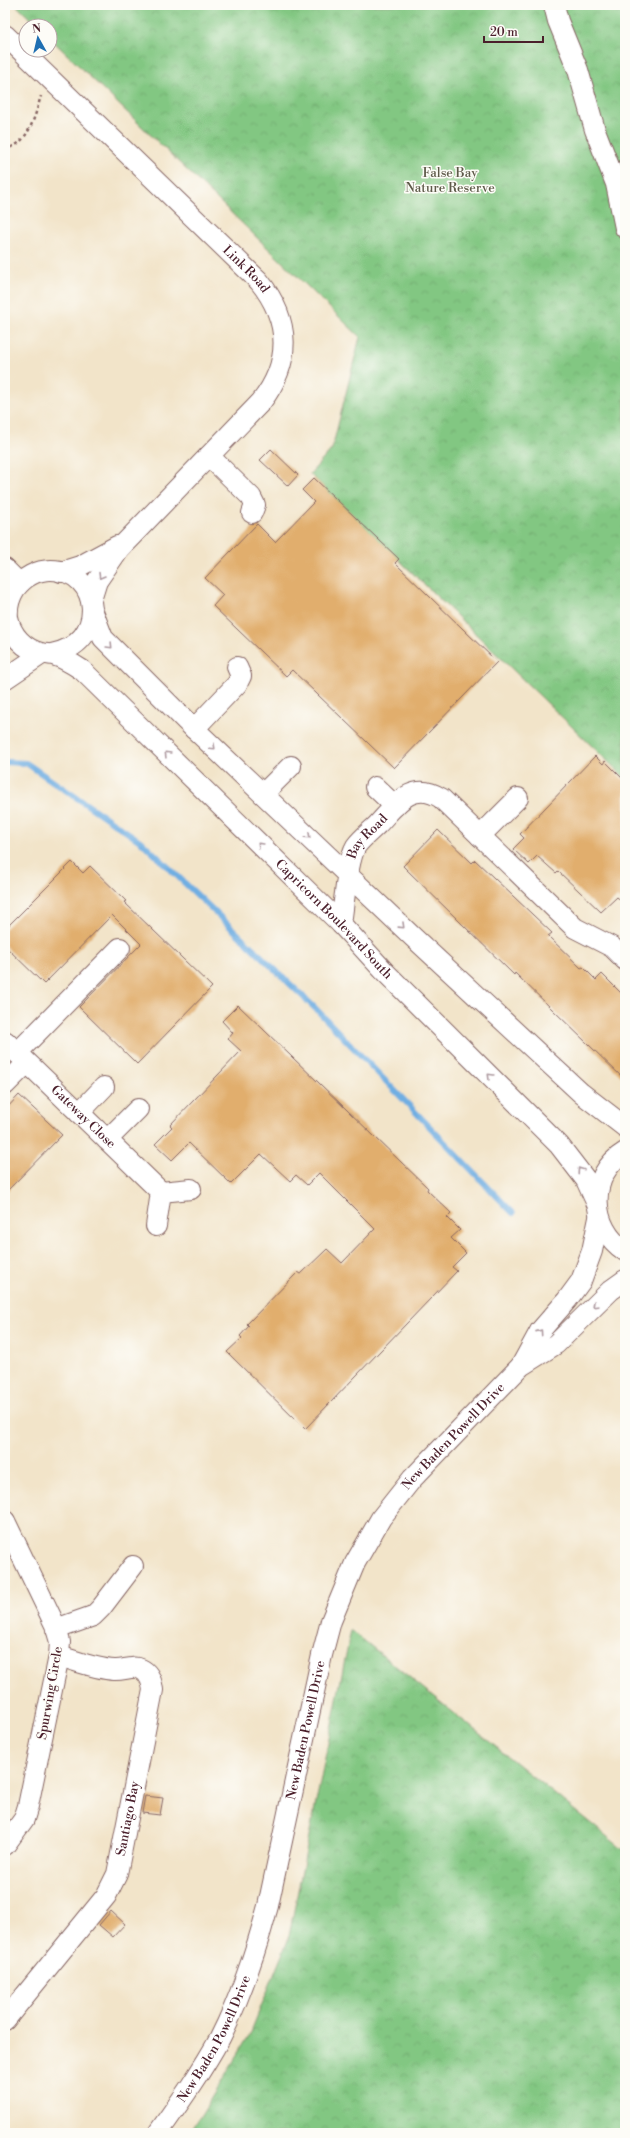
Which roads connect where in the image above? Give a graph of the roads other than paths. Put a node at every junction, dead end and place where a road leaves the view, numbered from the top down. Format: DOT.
graph roads {
  1 [pos="554,5"];
  2 [pos="5,35"];
  3 [pos="625,228"];
  4 [pos="209,456"];
  5 [pos="252,513"];
  6 [pos="133,534"];
  7 [pos="5,569"];
  8 [pos="62,572"];
  9 [pos="19,583"];
  10 [pos="92,606"];
  11 [pos="6,624"];
  12 [pos="47,654"];
  13 [pos="237,667"];
  14 [pos="5,679"];
  15 [pos="194,729"];
  16 [pos="291,766"];
  17 [pos="375,787"];
  18 [pos="263,794"];
  19 [pos="518,798"];
  20 [pos="395,806"];
  21 [pos="480,836"];
  22 [pos="349,875"];
  23 [pos="341,924"];
  24 [pos="120,948"];
  25 [pos="625,960"];
  26 [pos="17,1052"];
  27 [pos="5,1085"];
  28 [pos="104,1087"];
  29 [pos="138,1109"];
  30 [pos="79,1113"];
  31 [pos="625,1127"];
  32 [pos="107,1140"];
  33 [pos="625,1152"];
  34 [pos="191,1189"];
  35 [pos="161,1192"];
  36 [pos="598,1211"];
  37 [pos="156,1226"];
  38 [pos="625,1251"];
  39 [pos="625,1280"];
  40 [pos="521,1366"];
  41 [pos="5,1521"];
  42 [pos="133,1566"];
  43 [pos="56,1629"];
  44 [pos="59,1656"];
  45 [pos="5,1845"];
  46 [pos="5,2020"];
  47 [pos="158,2133"];
  1 -- 3 [label="street"];
  2 -- 4 [label="street, Link Road"];
  4 -- 5 [label="street"];
  4 -- 6 [label="street, Link Road"];
  6 -- 8 [label="street, Link Road"];
  6 -- 10 [label="street, Link Road, one-way"];
  7 -- 9 [label="street"];
  8 -- 9 [label="street"];
  8 -- 10 [label="street"];
  9 -- 11 [label="street"];
  10 -- 12 [label="street"];
  10 -- 15 [label="street, one-way"];
  11 -- 12 [label="street"];
  12 -- 14 [label="street"];
  23 -- 12 [label="street, Capricorn Boulevard South, one-way"];
  13 -- 15 [label="street"];
  15 -- 18 [label="street, one-way"];
  16 -- 18 [label="street"];
  17 -- 20 [label="street"];
  18 -- 22 [label="street, one-way"];
  19 -- 21 [label="street"];
  20 -- 21 [label="street, Bay Road"];
  20 -- 22 [label="street, Bay Road"];
  21 -- 25 [label="street"];
  22 -- 23 [label="street, Bay Road"];
  22 -- 31 [label="street, one-way"];
  36 -- 23 [label="street, Capricorn Boulevard South, one-way"];
  24 -- 26 [label="street"];
  26 -- 27 [label="street"];
  26 -- 30 [label="street, Gateway Close"];
  28 -- 30 [label="street"];
  29 -- 32 [label="street"];
  30 -- 32 [label="street, Gateway Close"];
  32 -- 35 [label="street, Gateway Close"];
  33 -- 36 [label="street, New Baden Powell Drive"];
  34 -- 35 [label="street"];
  35 -- 37 [label="street"];
  36 -- 38 [label="street, Capricorn Boulevard South"];
  40 -- 36 [label="street, New Baden Powell Drive, one-way"];
  39 -- 40 [label="street, New Baden Powell Drive, one-way"];
  40 -- 47 [label="street, New Baden Powell Drive"];
  41 -- 43 [label="street, Spurwing Circle"];
  42 -- 43 [label="street"];
  43 -- 44 [label="street, Spurwing Circle"];
  44 -- 45 [label="street, Spurwing Circle"];
  44 -- 46 [label="street, Santiago Bay"];
}
